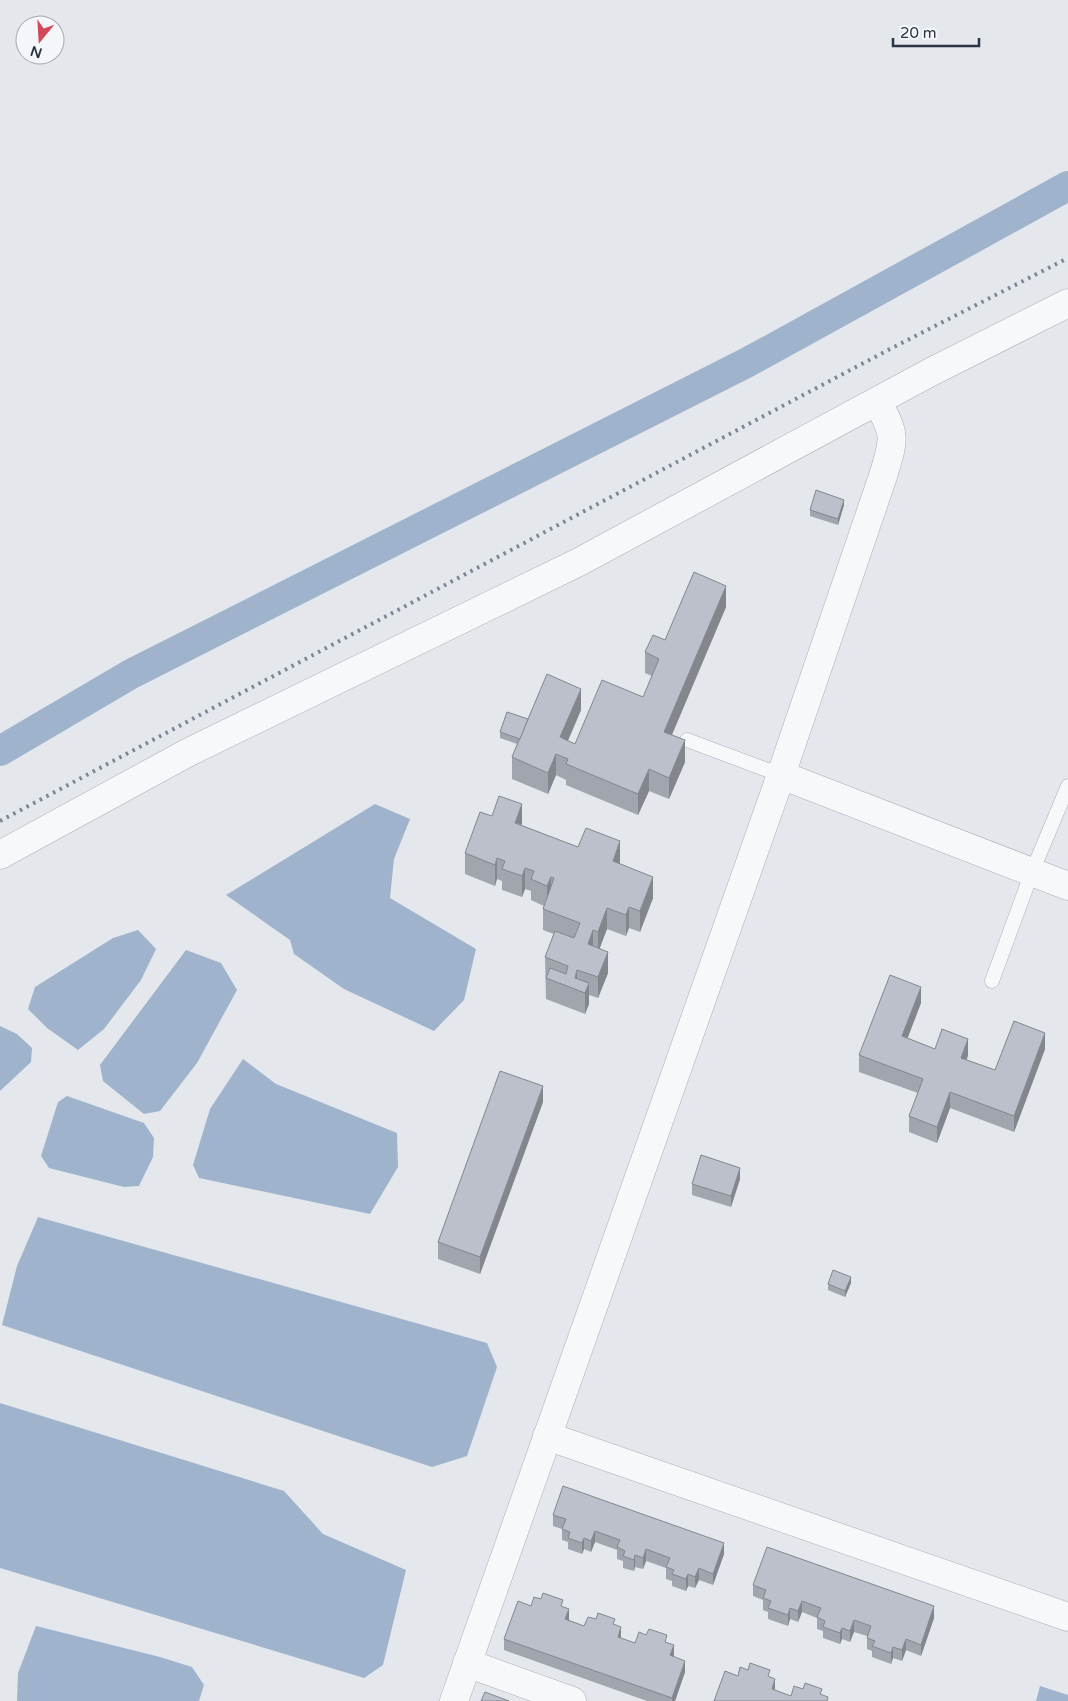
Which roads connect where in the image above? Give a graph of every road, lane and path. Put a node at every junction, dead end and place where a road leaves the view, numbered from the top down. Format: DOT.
graph roads {
  1 [pos="1068,303"];
  2 [pos="877,402"];
  3 [pos="687,740"];
  4 [pos="781,775"];
  5 [pos="1068,786"];
  6 [pos="0,855"];
  7 [pos="1032,872"];
  8 [pos="1068,886"];
  9 [pos="992,980"];
  10 [pos="547,1436"];
  11 [pos="1068,1617"];
  12 [pos="467,1663"];
  13 [pos="454,1701"];
  14 [pos="572,1701"];
  1 -- 2 [label="street"];
  2 -- 4 [label="street"];
  2 -- 6 [label="street"];
  3 -- 4 [label="lane"];
  4 -- 7 [label="street"];
  4 -- 10 [label="street"];
  5 -- 7 [label="lane"];
  7 -- 8 [label="street"];
  7 -- 9 [label="lane"];
  10 -- 11 [label="street"];
  10 -- 12 [label="street"];
  12 -- 13 [label="street"];
  12 -- 14 [label="street"];
}
